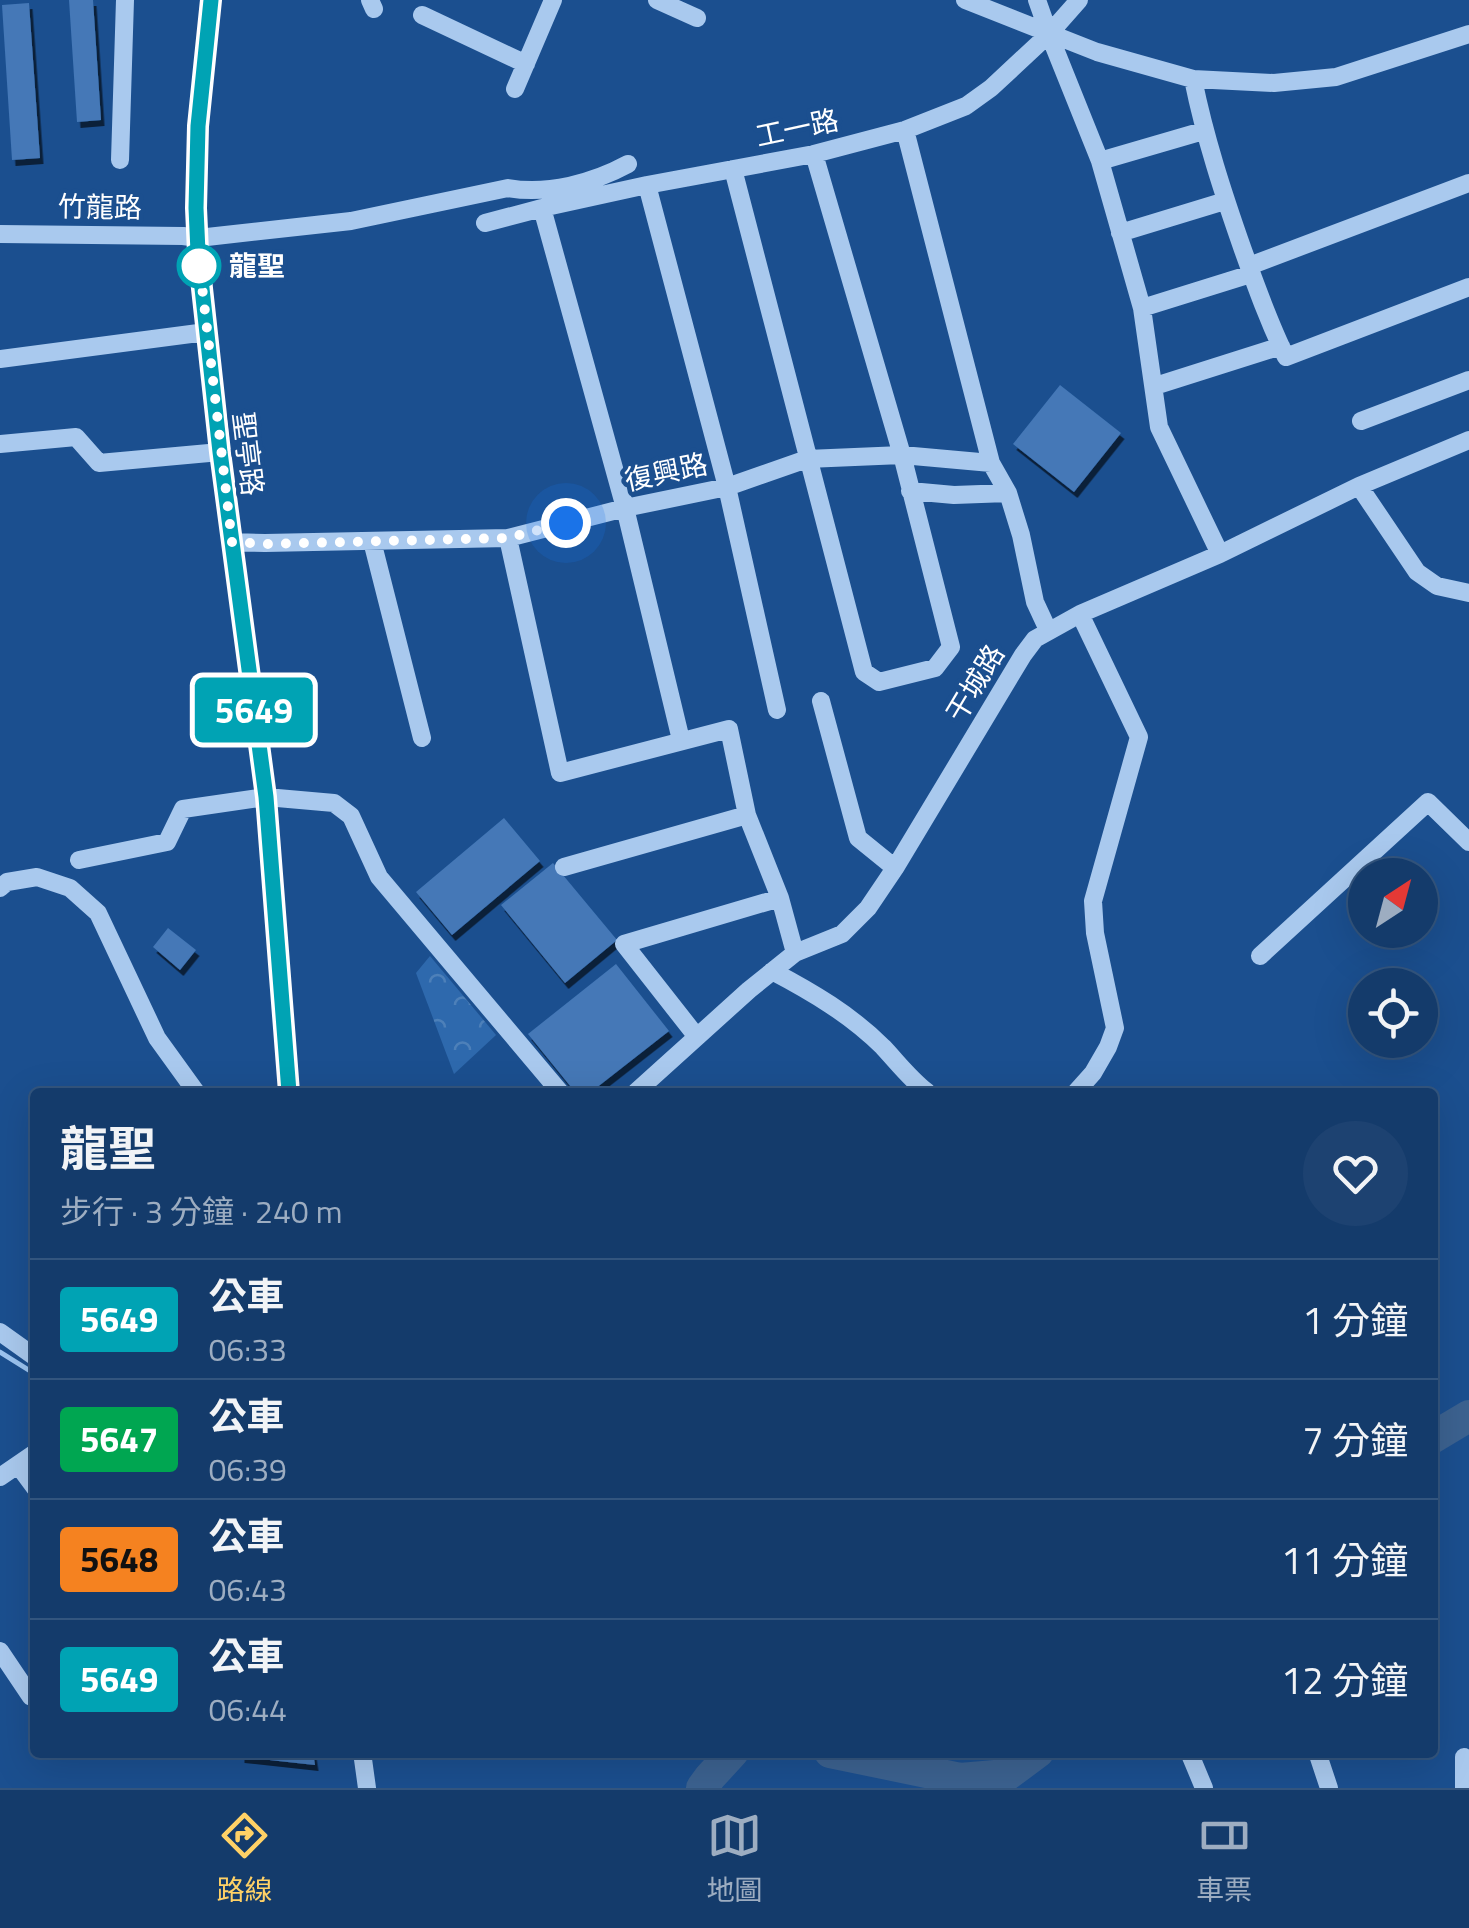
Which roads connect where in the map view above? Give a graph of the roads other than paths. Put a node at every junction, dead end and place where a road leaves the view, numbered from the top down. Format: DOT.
graph roads {
  1 [pos="125,0"];
  2 [pos="211,0"];
  3 [pos="552,0"];
  4 [pos="657,0"];
  5 [pos="965,0"];
  6 [pos="1037,0"];
  7 [pos="1079,0"];
  8 [pos="984,5"];
  9 [pos="422,15"];
  10 [pos="698,18"];
  11 [pos="1049,34"];
  12 [pos="1469,34"];
  13 [pos="526,64"];
  14 [pos="1193,79"];
  15 [pos="515,88"];
  16 [pos="905,130"];
  17 [pos="1203,131"];
  18 [pos="814,154"];
  19 [pos="120,160"];
  20 [pos="1100,161"];
  21 [pos="628,164"];
  22 [pos="733,170"];
  23 [pos="1469,182"];
  24 [pos="647,186"];
  25 [pos="1225,201"];
  26 [pos="542,208"];
  27 [pos="484,223"];
  28 [pos="1120,233"];
  29 [pos="0,234"];
  30 [pos="198,238"];
  31 [pos="1250,270"];
  32 [pos="1469,287"];
  33 [pos="1142,308"];
  34 [pos="206,332"];
  35 [pos="1283,352"];
  36 [pos="0,359"];
  37 [pos="1469,380"];
  38 [pos="1154,386"];
  39 [pos="1361,421"];
  40 [pos="1469,440"];
  41 [pos="0,444"];
  42 [pos="220,452"];
  43 [pos="902,455"];
  44 [pos="807,459"];
  45 [pos="991,464"];
  46 [pos="1359,486"];
  47 [pos="726,487"];
  48 [pos="910,490"];
  49 [pos="1008,494"];
  50 [pos="625,508"];
  51 [pos="508,538"];
  52 [pos="372,541"];
  53 [pos="232,542"];
  54 [pos="1220,554"];
  55 [pos="1469,593"];
  56 [pos="1080,614"];
  57 [pos="1048,630"];
  58 [pos="821,701"];
  59 [pos="777,710"];
  60 [pos="422,738"];
  61 [pos="681,740"];
  62 [pos="266,797"];
  63 [pos="748,815"];
  64 [pos="1469,842"];
  65 [pos="79,860"];
  66 [pos="564,867"];
  67 [pos="895,868"];
  68 [pos="0,888"];
  69 [pos="780,898"];
  70 [pos="795,953"];
  71 [pos="1260,956"];
  72 [pos="772,971"];
  73 [pos="697,1036"];
  74 [pos="193,1088"];
  75 [pos="289,1088"];
  76 [pos="557,1088"];
  77 [pos="640,1088"];
  78 [pos="922,1088"];
  79 [pos="1080,1088"];
  80 [pos="0,1332"];
  81 [pos="30,1353"];
  82 [pos="30,1456"];
  83 [pos="18,1464"];
  84 [pos="0,1477"];
  85 [pos="30,1481"];
  86 [pos="0,1651"];
  87 [pos="30,1696"];
  88 [pos="1464,1757"];
  89 [pos="363,1758"];
  90 [pos="1192,1758"];
  91 [pos="1319,1758"];
  92 [pos="366,1788"];
  93 [pos="1204,1788"];
  94 [pos="1329,1788"];
  95 [pos="1464,1788"];
  1 -- 19 [label="street"];
  2 -- 30 [label="street, 聖亭路"];
  3 -- 13 [label="street"];
  4 -- 10 [label="street"];
  5 -- 8 [label="street"];
  6 -- 11 [label="street"];
  7 -- 11 [label="street, 工一路"];
  8 -- 11 [label="street"];
  9 -- 13 [label="street"];
  11 -- 14 [label="street"];
  11 -- 16 [label="street, 工一路"];
  11 -- 20 [label="street"];
  12 -- 14 [label="street"];
  13 -- 15 [label="street"];
  14 -- 17 [label="street"];
  16 -- 18 [label="street, 工一路"];
  16 -- 45 [label="street"];
  17 -- 20 [label="street"];
  17 -- 25 [label="street"];
  18 -- 22 [label="street, 工一路"];
  18 -- 43 [label="street"];
  20 -- 28 [label="street"];
  21 -- 30 [label="street, 竹龍路"];
  22 -- 24 [label="street, 工一路"];
  22 -- 44 [label="street"];
  23 -- 31 [label="street"];
  24 -- 26 [label="street, 工一路"];
  24 -- 47 [label="street"];
  25 -- 28 [label="street"];
  25 -- 31 [label="street"];
  26 -- 27 [label="street, 工一路"];
  26 -- 50 [label="street"];
  28 -- 33 [label="street"];
  29 -- 30 [label="street, 竹龍路"];
  30 -- 34 [label="street, 聖亭路"];
  31 -- 33 [label="street"];
  31 -- 35 [label="street"];
  32 -- 35 [label="street"];
  33 -- 38 [label="street"];
  34 -- 36 [label="street"];
  34 -- 42 [label="street, 聖亭路"];
  35 -- 38 [label="street"];
  37 -- 39 [label="street"];
  38 -- 54 [label="street"];
  40 -- 46 [label="street, 干城路"];
  41 -- 42 [label="street"];
  42 -- 53 [label="street, 聖亭路"];
  43 -- 44 [label="street, 復興路"];
  43 -- 45 [label="street, 復興路"];
  43 -- 48 [label="street"];
  44 -- 47 [label="street, 復興路"];
  44 -- 48 [label="street"];
  45 -- 49 [label="street"];
  46 -- 54 [label="street, 干城路"];
  46 -- 55 [label="street"];
  47 -- 50 [label="street, 復興路"];
  47 -- 59 [label="street"];
  48 -- 49 [label="street"];
  49 -- 57 [label="street"];
  50 -- 51 [label="street, 復興路"];
  50 -- 61 [label="street"];
  51 -- 52 [label="street, 復興路"];
  51 -- 61 [label="street"];
  52 -- 53 [label="street, 復興路"];
  52 -- 60 [label="street"];
  53 -- 62 [label="street, 聖亭路"];
  54 -- 56 [label="street, 干城路"];
  56 -- 57 [label="street, 干城路"];
  56 -- 79 [label="street"];
  57 -- 67 [label="street, 干城路"];
  58 -- 67 [label="street"];
  61 -- 63 [label="street"];
  62 -- 65 [label="street"];
  62 -- 75 [label="street, 聖亭路"];
  62 -- 76 [label="street"];
  63 -- 66 [label="street"];
  63 -- 69 [label="street"];
  64 -- 71 [label="street"];
  67 -- 70 [label="street, 干城路"];
  68 -- 74 [label="street"];
  69 -- 70 [label="street"];
  69 -- 73 [label="street"];
  70 -- 72 [label="street, 干城路"];
  72 -- 73 [label="street, 干城路"];
  72 -- 78 [label="street"];
  73 -- 77 [label="street, 干城路"];
  80 -- 81 [label="street"];
  82 -- 83 [label="street"];
  83 -- 84 [label="street"];
  83 -- 85 [label="street"];
  86 -- 87 [label="street"];
  88 -- 95 [label="street"];
  89 -- 92 [label="street"];
  90 -- 93 [label="street"];
  91 -- 94 [label="street"];
}
